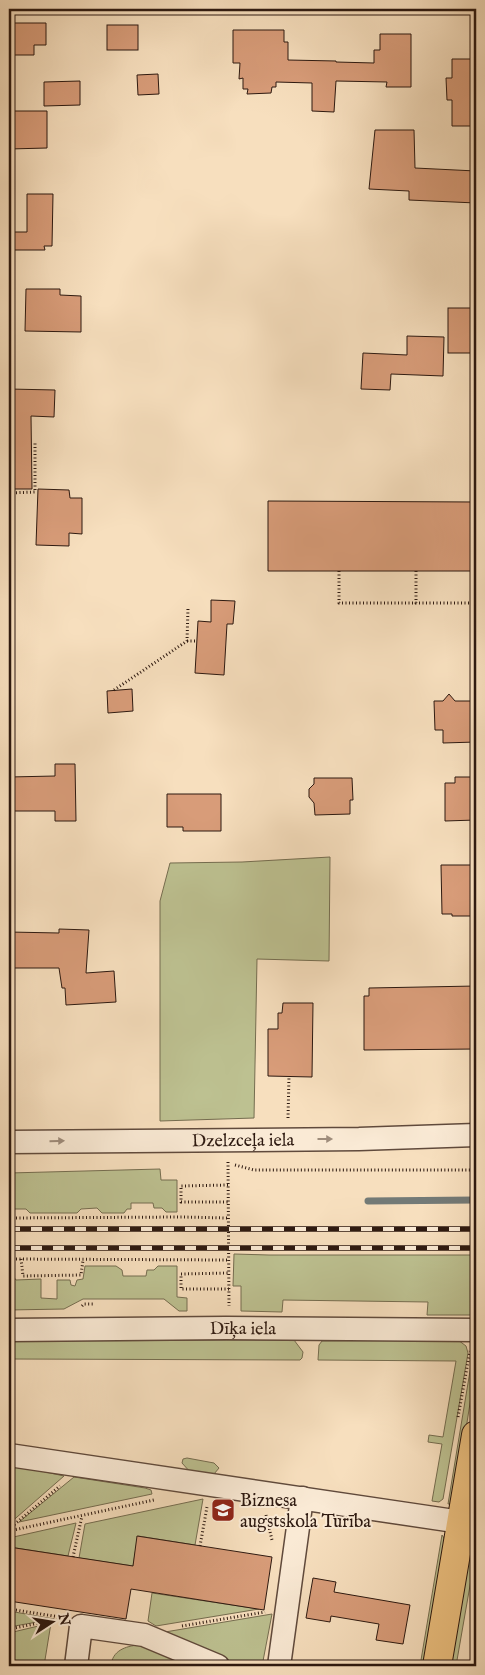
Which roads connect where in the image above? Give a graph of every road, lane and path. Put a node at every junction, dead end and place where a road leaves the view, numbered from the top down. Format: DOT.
graph roads {
  1 [pos="35,442"];
  2 [pos="9,493"];
  3 [pos="338,571"];
  4 [pos="416,571"];
  5 [pos="416,603"];
  6 [pos="476,603"];
  7 [pos="188,608"];
  8 [pos="187,641"];
  9 [pos="196,641"];
  10 [pos="114,690"];
  11 [pos="289,1076"];
  12 [pos="476,1135"];
  13 [pos="288,1139"];
  14 [pos="9,1142"];
  15 [pos="228,1162"];
  16 [pos="254,1170"];
  17 [pos="476,1170"];
  18 [pos="228,1185"];
  19 [pos="228,1202"];
  20 [pos="9,1218"];
  21 [pos="228,1218"];
  22 [pos="9,1259"];
  23 [pos="21,1259"];
  24 [pos="83,1260"];
  25 [pos="229,1260"];
  26 [pos="229,1273"];
  27 [pos="229,1289"];
  28 [pos="229,1311"];
  29 [pos="9,1330"];
  30 [pos="476,1330"];
  31 [pos="476,1434"];
  32 [pos="9,1455"];
  33 [pos="83,1466"];
  34 [pos="211,1486"];
  35 [pos="260,1492"];
  36 [pos="302,1498"];
  37 [pos="161,1499"];
  38 [pos="82,1516"];
  39 [pos="462,1522"];
  40 [pos="9,1530"];
  41 [pos="200,1546"];
  42 [pos="73,1557"];
  43 [pos="293,1565"];
  44 [pos="287,1608"];
  45 [pos="9,1609"];
  46 [pos="176,1627"];
  47 [pos="9,1629"];
  48 [pos="76,1666"];
  49 [pos="218,1666"];
  50 [pos="279,1666"];
  51 [pos="437,1666"];
  1 -- 2 [label="path"];
  3 -- 5 [label="path"];
  4 -- 5 [label="path"];
  5 -- 6 [label="path"];
  7 -- 8 [label="path"];
  8 -- 9 [label="path"];
  8 -- 10 [label="path"];
  11 -- 13 [label="path"];
  13 -- 12 [label="street, Dzelzceļa iela, one-way"];
  14 -- 13 [label="street, Dzelzceļa iela, one-way"];
  15 -- 18 [label="path"];
  16 -- 17 [label="path"];
  18 -- 19 [label="path"];
  18 -- 19 [label="path"];
  19 -- 21 [label="path"];
  20 -- 21 [label="path"];
  21 -- 25 [label="path"];
  22 -- 23 [label="path"];
  23 -- 24 [label="path"];
  23 -- 24 [label="path"];
  24 -- 25 [label="path"];
  25 -- 26 [label="path"];
  26 -- 27 [label="path"];
  26 -- 27 [label="path"];
  27 -- 28 [label="path"];
  29 -- 30 [label="street, Dīķa iela"];
  31 -- 39 [label="main road"];
  32 -- 33 [label="street"];
  33 -- 34 [label="street"];
  33 -- 40 [label="path"];
  34 -- 35 [label="street"];
  34 -- 41 [label="path"];
  35 -- 36 [label="street"];
  35 -- 43 [label="path"];
  36 -- 39 [label="street"];
  36 -- 43 [label="street"];
  37 -- 38 [label="path"];
  38 -- 40 [label="path"];
  38 -- 42 [label="path"];
  39 -- 51 [label="main road"];
  43 -- 44 [label="street"];
  44 -- 46 [label="path"];
  44 -- 50 [label="street"];
  45 -- 47 [label="path"];
  48 -- 49 [label="street"];
}
